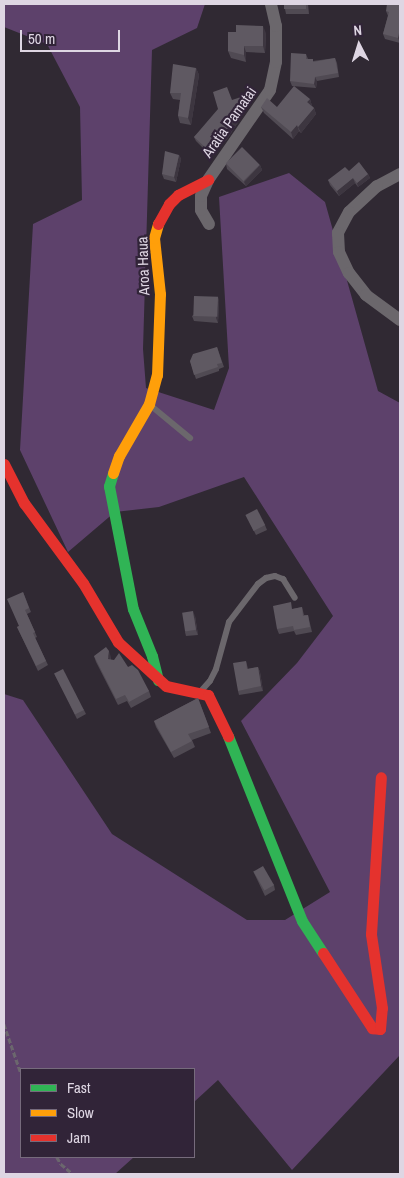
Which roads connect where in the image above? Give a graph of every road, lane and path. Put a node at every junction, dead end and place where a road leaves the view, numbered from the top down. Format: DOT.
graph roads {
  1 [pos="271,4"];
  2 [pos="400,174"];
  3 [pos="208,180"];
  4 [pos="209,224"];
  5 [pos="400,320"];
  6 [pos="149,404"];
  7 [pos="190,438"];
  8 [pos="4,464"];
  9 [pos="294,598"];
  10 [pos="158,680"];
  11 [pos="200,692"];
  12 [pos="380,777"];
  13 [pos="4,1024"];
  14 [pos="20,1070"];
  15 [pos="57,1158"];
  16 [pos="73,1174"];
  1 -- 3 [label="street, Aratia Pamatai"];
  2 -- 5 [label="street"];
  3 -- 4 [label="street, Aratia Pamatai"];
  3 -- 6 [label="street, Aroa Haua"];
  6 -- 7 [label="lane"];
  6 -- 10 [label="street, Aroa Haua"];
  8 -- 10 [label="street"];
  9 -- 11 [label="lane"];
  10 -- 11 [label="street"];
  11 -- 12 [label="street"];
  13 -- 14 [label="path"];
  15 -- 16 [label="path"];
}
